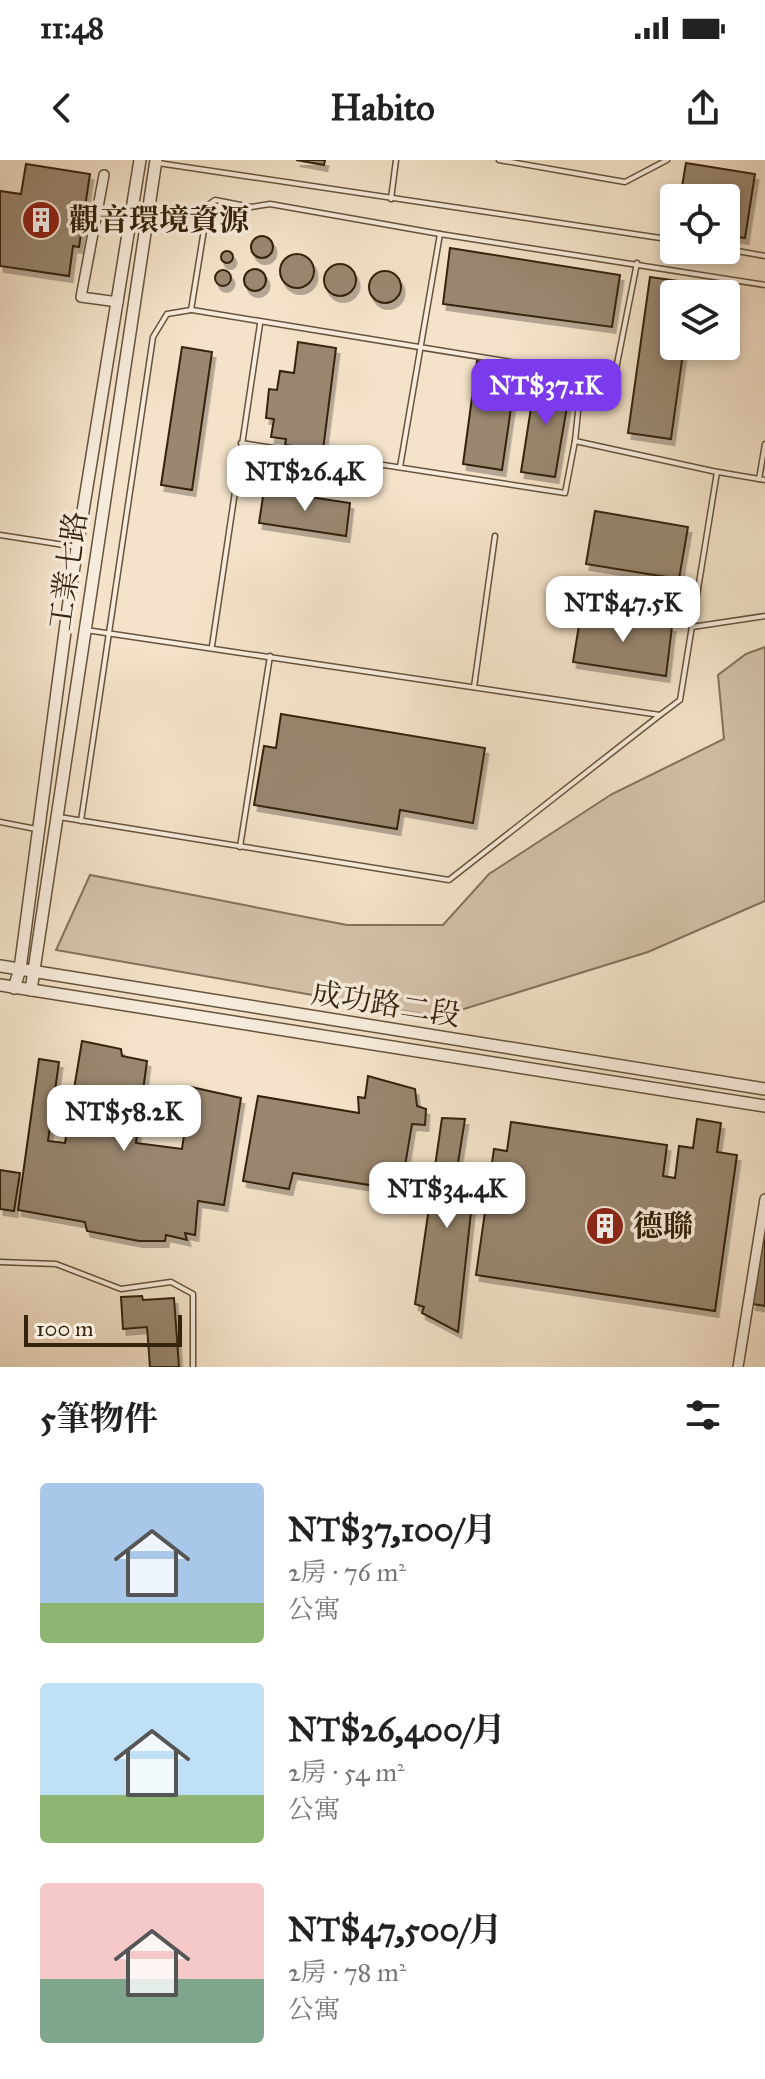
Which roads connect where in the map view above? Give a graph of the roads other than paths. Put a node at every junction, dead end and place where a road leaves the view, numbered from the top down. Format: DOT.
graph roads {
  1 [pos="140,160"];
  2 [pos="396,160"];
  3 [pos="499,160"];
  4 [pos="667,160"];
  5 [pos="156,161"];
  6 [pos="104,175"];
  7 [pos="391,199"];
  8 [pos="440,234"];
  9 [pos="660,238"];
  10 [pos="740,252"];
  11 [pos="765,256"];
  12 [pos="637,263"];
  13 [pos="765,285"];
  14 [pos="118,302"];
  15 [pos="191,310"];
  16 [pos="260,324"];
  17 [pos="421,349"];
  18 [pos="582,373"];
  19 [pos="575,441"];
  20 [pos="241,443"];
  21 [pos="765,444"];
  22 [pos="400,467"];
  23 [pos="717,472"];
  24 [pos="762,480"];
  25 [pos="0,535"];
  26 [pos="495,536"];
  27 [pos="78,547"];
  28 [pos="765,616"];
  29 [pos="692,627"];
  30 [pos="84,630"];
  31 [pos="111,631"];
  32 [pos="212,647"];
  33 [pos="270,656"];
  34 [pos="474,687"];
  35 [pos="660,715"];
  36 [pos="57,817"];
  37 [pos="81,821"];
  38 [pos="0,822"];
  39 [pos="39,830"];
  40 [pos="240,847"];
  41 [pos="0,966"];
  42 [pos="20,969"];
  43 [pos="34,971"];
  44 [pos="0,985"];
  45 [pos="14,988"];
  46 [pos="31,990"];
  47 [pos="765,1089"];
  48 [pos="765,1106"];
  49 [pos="765,1199"];
  50 [pos="0,1262"];
  51 [pos="193,1367"];
  52 [pos="738,1367"];
  1 -- 14 [label="street, 工業七路"];
  2 -- 7 [label="lane"];
  3 -- 4 [label="lane"];
  5 -- 7 [label="lane"];
  5 -- 30 [label="street, 工業七路"];
  6 -- 14 [label="street"];
  7 -- 9 [label="lane"];
  8 -- 12 [label="lane"];
  8 -- 15 [label="lane"];
  8 -- 17 [label="lane"];
  10 -- 11 [label="lane"];
  12 -- 13 [label="lane"];
  12 -- 18 [label="lane"];
  14 -- 27 [label="street, 工業七路"];
  15 -- 16 [label="lane"];
  15 -- 31 [label="lane"];
  16 -- 17 [label="lane"];
  16 -- 20 [label="lane"];
  17 -- 18 [label="lane"];
  17 -- 22 [label="lane"];
  18 -- 19 [label="lane"];
  19 -- 22 [label="lane"];
  19 -- 23 [label="lane"];
  20 -- 22 [label="lane"];
  20 -- 32 [label="lane"];
  21 -- 24 [label="lane"];
  23 -- 24 [label="lane"];
  23 -- 29 [label="lane"];
  25 -- 27 [label="lane"];
  26 -- 34 [label="lane"];
  27 -- 39 [label="street, 工業七路"];
  28 -- 29 [label="lane"];
  29 -- 35 [label="lane"];
  30 -- 31 [label="lane"];
  30 -- 36 [label="street, 工業七路"];
  31 -- 32 [label="lane"];
  31 -- 37 [label="lane"];
  32 -- 33 [label="lane"];
  33 -- 34 [label="lane"];
  33 -- 40 [label="lane"];
  34 -- 35 [label="lane"];
  35 -- 40 [label="lane"];
  36 -- 37 [label="lane"];
  36 -- 43 [label="street, 工業七路"];
  37 -- 40 [label="lane"];
  38 -- 39 [label="lane"];
  39 -- 42 [label="street, 工業七路"];
  41 -- 42 [label="street, 成功路二段"];
  42 -- 43 [label="street, 成功路二段"];
  42 -- 45 [label="street, 工業七路"];
  43 -- 46 [label="street, 工業七路"];
  43 -- 47 [label="street, 成功路二段"];
  44 -- 45 [label="street, 成功路二段"];
  45 -- 46 [label="street, 成功路二段"];
  46 -- 48 [label="street, 成功路二段"];
  49 -- 52 [label="street"];
  50 -- 51 [label="lane"];
}
